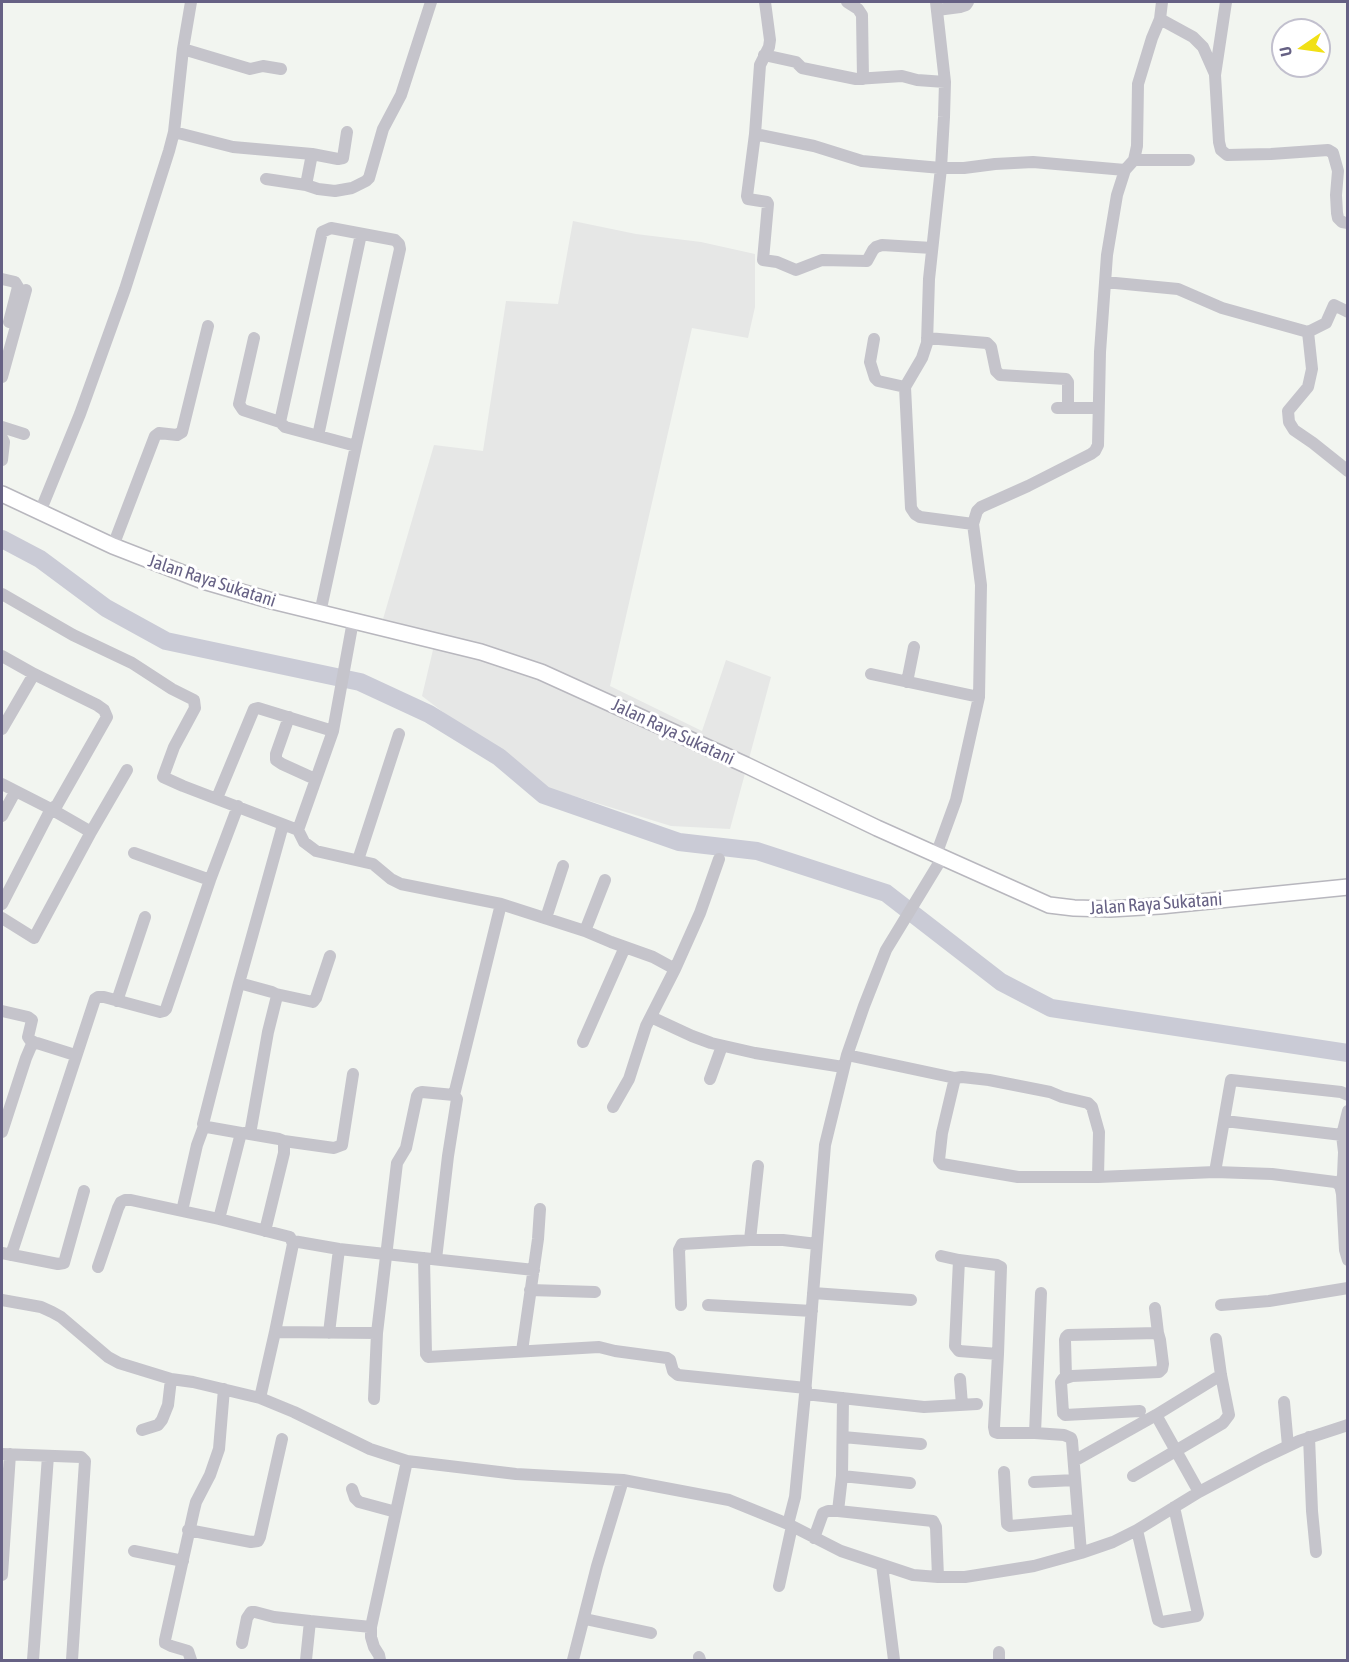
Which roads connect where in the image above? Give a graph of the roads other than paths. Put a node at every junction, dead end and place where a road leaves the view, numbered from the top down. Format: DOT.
graph roads {
  1 [pos="191,2"];
  2 [pos="431,2"];
  3 [pos="765,2"];
  4 [pos="847,2"];
  5 [pos="968,2"];
  6 [pos="1162,2"];
  7 [pos="1227,2"];
  8 [pos="937,6"];
  9 [pos="1160,19"];
  10 [pos="183,50"];
  11 [pos="764,56"];
  12 [pos="281,69"];
  13 [pos="1215,75"];
  14 [pos="863,79"];
  15 [pos="945,82"];
  16 [pos="174,132"];
  17 [pos="346,132"];
  18 [pos="755,134"];
  19 [pos="312,154"];
  20 [pos="1134,160"];
  21 [pos="1189,160"];
  22 [pos="941,168"];
  23 [pos="1125,170"];
  24 [pos="266,179"];
  25 [pos="306,185"];
  26 [pos="1347,223"];
  27 [pos="361,234"];
  28 [pos="932,248"];
  29 [pos="2,279"];
  30 [pos="1105,282"];
  31 [pos="26,290"];
  32 [pos="1347,312"];
  33 [pos="208,326"];
  34 [pos="1308,332"];
  35 [pos="254,338"];
  36 [pos="927,338"];
  37 [pos="874,339"];
  38 [pos="2,350"];
  39 [pos="2,377"];
  40 [pos="905,387"];
  41 [pos="1098,408"];
  42 [pos="280,422"];
  43 [pos="2,427"];
  44 [pos="24,434"];
  45 [pos="318,436"];
  46 [pos="2,438"];
  47 [pos="356,446"];
  48 [pos="2,460"];
  49 [pos="1347,471"];
  50 [pos="2,494"];
  51 [pos="40,512"];
  52 [pos="973,524"];
  53 [pos="113,546"];
  54 [pos="2,594"];
  55 [pos="320,613"];
  56 [pos="353,621"];
  57 [pos="914,647"];
  58 [pos="2,656"];
  59 [pos="34,674"];
  60 [pos="871,674"];
  61 [pos="907,682"];
  62 [pos="979,698"];
  63 [pos="289,717"];
  64 [pos="2,729"];
  65 [pos="333,731"];
  66 [pos="399,734"];
  67 [pos="127,770"];
  68 [pos="315,779"];
  69 [pos="2,784"];
  70 [pos="15,792"];
  71 [pos="217,798"];
  72 [pos="238,806"];
  73 [pos="51,809"];
  74 [pos="2,816"];
  75 [pos="283,825"];
  76 [pos="298,830"];
  77 [pos="90,832"];
  78 [pos="134,853"];
  79 [pos="939,856"];
  80 [pos="719,859"];
  81 [pos="358,860"];
  82 [pos="563,866"];
  83 [pos="210,880"];
  84 [pos="606,880"];
  85 [pos="1347,887"];
  86 [pos="2,904"];
  87 [pos="501,904"];
  88 [pos="145,917"];
  89 [pos="2,918"];
  90 [pos="546,918"];
  91 [pos="585,931"];
  92 [pos="625,947"];
  93 [pos="330,956"];
  94 [pos="675,969"];
  95 [pos="239,983"];
  96 [pos="276,994"];
  97 [pos="117,1001"];
  98 [pos="2,1011"];
  99 [pos="651,1017"];
  100 [pos="583,1042"];
  101 [pos="36,1043"];
  102 [pos="722,1046"];
  103 [pos="75,1055"];
  104 [pos="845,1061"];
  105 [pos="352,1074"];
  106 [pos="955,1078"];
  107 [pos="710,1079"];
  108 [pos="454,1095"];
  109 [pos="1347,1095"];
  110 [pos="613,1107"];
  111 [pos="1347,1111"];
  112 [pos="1225,1121"];
  113 [pos="204,1126"];
  114 [pos="2,1132"];
  115 [pos="245,1133"];
  116 [pos="284,1141"];
  117 [pos="1344,1144"];
  118 [pos="758,1167"];
  119 [pos="1215,1172"];
  120 [pos="1098,1177"];
  121 [pos="1344,1179"];
  122 [pos="84,1191"];
  123 [pos="540,1209"];
  124 [pos="182,1211"];
  125 [pos="219,1219"];
  126 [pos="265,1231"];
  127 [pos="750,1240"];
  128 [pos="293,1241"];
  129 [pos="817,1244"];
  130 [pos="339,1249"];
  131 [pos="6,1254"];
  132 [pos="387,1254"];
  133 [pos="941,1256"];
  134 [pos="430,1259"];
  135 [pos="958,1260"];
  136 [pos="1347,1260"];
  137 [pos="98,1267"];
  138 [pos="534,1270"];
  139 [pos="1347,1288"];
  140 [pos="530,1290"];
  141 [pos="595,1292"];
  142 [pos="813,1293"];
  143 [pos="1041,1293"];
  144 [pos="2,1300"];
  145 [pos="911,1300"];
  146 [pos="681,1305"];
  147 [pos="708,1305"];
  148 [pos="1221,1305"];
  149 [pos="1155,1308"];
  150 [pos="812,1311"];
  151 [pos="276,1332"];
  152 [pos="329,1333"];
  153 [pos="377,1333"];
  154 [pos="1158,1333"];
  155 [pos="1216,1339"];
  156 [pos="522,1351"];
  157 [pos="998,1354"];
  158 [pos="1221,1375"];
  159 [pos="1066,1377"];
  160 [pos="960,1378"];
  161 [pos="171,1379"];
  162 [pos="224,1389"];
  163 [pos="805,1391"];
  164 [pos="260,1398"];
  165 [pos="843,1398"];
  166 [pos="374,1399"];
  167 [pos="1284,1402"];
  168 [pos="976,1404"];
  169 [pos="962,1405"];
  170 [pos="1140,1411"];
  171 [pos="1070,1415"];
  172 [pos="1156,1415"];
  173 [pos="1347,1425"];
  174 [pos="142,1430"];
  175 [pos="1035,1433"];
  176 [pos="1069,1436"];
  177 [pos="843,1437"];
  178 [pos="1309,1437"];
  179 [pos="282,1439"];
  180 [pos="921,1444"];
  181 [pos="1288,1446"];
  182 [pos="1177,1450"];
  183 [pos="6,1454"];
  184 [pos="48,1455"];
  185 [pos="407,1461"];
  186 [pos="1074,1461"];
  187 [pos="1004,1472"];
  188 [pos="842,1476"];
  189 [pos="1133,1476"];
  190 [pos="623,1480"];
  191 [pos="1075,1480"];
  192 [pos="1034,1482"];
  193 [pos="910,1483"];
  194 [pos="352,1489"];
  195 [pos="1199,1492"];
  196 [pos="1174,1507"];
  197 [pos="838,1511"];
  198 [pos="396,1512"];
  199 [pos="1078,1520"];
  200 [pos="790,1525"];
  201 [pos="188,1530"];
  202 [pos="1137,1530"];
  203 [pos="814,1538"];
  204 [pos="134,1551"];
  205 [pos="1316,1552"];
  206 [pos="1081,1553"];
  207 [pos="183,1561"];
  208 [pos="882,1565"];
  209 [pos="2,1575"];
  210 [pos="938,1578"];
  211 [pos="779,1586"];
  212 [pos="585,1619"];
  213 [pos="310,1621"];
  214 [pos="371,1627"];
  215 [pos="651,1633"];
  216 [pos="242,1643"];
  217 [pos="33,1660"];
  218 [pos="72,1660"];
  219 [pos="191,1660"];
  220 [pos="306,1660"];
  221 [pos="380,1660"];
  222 [pos="573,1660"];
  223 [pos="894,1660"];
  1 -- 10 [label="street"];
  2 -- 25 [label="street"];
  3 -- 11 [label="street"];
  4 -- 14 [label="street"];
  5 -- 8 [label="street"];
  6 -- 9 [label="street"];
  7 -- 13 [label="street"];
  8 -- 15 [label="street"];
  9 -- 13 [label="street"];
  9 -- 20 [label="street"];
  10 -- 12 [label="street"];
  10 -- 16 [label="street"];
  11 -- 14 [label="street"];
  11 -- 18 [label="street"];
  13 -- 26 [label="street"];
  14 -- 15 [label="street"];
  15 -- 22 [label="street"];
  16 -- 19 [label="street"];
  16 -- 51 [label="street"];
  17 -- 19 [label="street"];
  18 -- 22 [label="street"];
  18 -- 28 [label="street"];
  19 -- 25 [label="street"];
  20 -- 21 [label="street"];
  20 -- 23 [label="street"];
  22 -- 23 [label="street"];
  22 -- 28 [label="street"];
  23 -- 30 [label="street"];
  24 -- 25 [label="street"];
  27 -- 42 [label="street"];
  27 -- 45 [label="street"];
  27 -- 47 [label="street"];
  28 -- 36 [label="street"];
  29 -- 38 [label="street"];
  30 -- 34 [label="street"];
  30 -- 41 [label="street"];
  31 -- 39 [label="street"];
  32 -- 34 [label="street"];
  33 -- 53 [label="street"];
  34 -- 49 [label="street"];
  35 -- 42 [label="street"];
  36 -- 40 [label="street"];
  36 -- 41 [label="street"];
  37 -- 40 [label="street"];
  40 -- 52 [label="street"];
  41 -- 52 [label="street"];
  42 -- 45 [label="street"];
  43 -- 44 [label="street"];
  45 -- 47 [label="street"];
  46 -- 48 [label="street"];
  47 -- 55 [label="street"];
  50 -- 51 [label="main road, Jalan Raya Sukatani"];
  51 -- 53 [label="main road, Jalan Raya Sukatani"];
  52 -- 62 [label="street"];
  53 -- 55 [label="main road, Jalan Raya Sukatani"];
  54 -- 71 [label="street"];
  55 -- 56 [label="main road, Jalan Raya Sukatani"];
  56 -- 65 [label="street"];
  56 -- 79 [label="main road, Jalan Raya Sukatani"];
  57 -- 61 [label="street"];
  58 -- 59 [label="street"];
  59 -- 64 [label="street"];
  59 -- 73 [label="street"];
  60 -- 61 [label="street"];
  61 -- 62 [label="street"];
  62 -- 79 [label="street"];
  63 -- 65 [label="street"];
  63 -- 68 [label="street"];
  63 -- 71 [label="street"];
  65 -- 68 [label="street"];
  66 -- 81 [label="street"];
  67 -- 77 [label="street"];
  68 -- 76 [label="street"];
  69 -- 70 [label="street"];
  70 -- 73 [label="street"];
  70 -- 74 [label="street"];
  71 -- 72 [label="street"];
  72 -- 75 [label="street"];
  72 -- 83 [label="street"];
  73 -- 77 [label="street"];
  73 -- 86 [label="street"];
  75 -- 76 [label="street"];
  75 -- 95 [label="street"];
  76 -- 81 [label="street"];
  77 -- 89 [label="street"];
  78 -- 83 [label="street"];
  79 -- 85 [label="main road, Jalan Raya Sukatani"];
  79 -- 104 [label="street"];
  80 -- 94 [label="street"];
  81 -- 87 [label="street"];
  82 -- 90 [label="street"];
  83 -- 97 [label="street"];
  84 -- 91 [label="street"];
  87 -- 90 [label="street"];
  87 -- 108 [label="street"];
  88 -- 97 [label="street"];
  90 -- 91 [label="street"];
  91 -- 92 [label="street"];
  92 -- 94 [label="street"];
  92 -- 100 [label="street"];
  93 -- 96 [label="street"];
  94 -- 99 [label="street"];
  95 -- 96 [label="street"];
  95 -- 113 [label="street"];
  96 -- 115 [label="street"];
  97 -- 103 [label="street"];
  98 -- 101 [label="street"];
  99 -- 102 [label="street"];
  99 -- 110 [label="street"];
  101 -- 103 [label="street"];
  101 -- 114 [label="street"];
  102 -- 104 [label="street"];
  102 -- 107 [label="street"];
  103 -- 131 [label="street"];
  104 -- 106 [label="street"];
  104 -- 129 [label="street"];
  105 -- 116 [label="street"];
  106 -- 120 [label="street"];
  106 -- 120 [label="street"];
  108 -- 132 [label="street"];
  108 -- 134 [label="street"];
  109 -- 112 [label="street"];
  111 -- 117 [label="street"];
  112 -- 117 [label="street"];
  112 -- 119 [label="street"];
  113 -- 115 [label="street"];
  113 -- 124 [label="street"];
  115 -- 116 [label="street"];
  115 -- 125 [label="street"];
  116 -- 126 [label="street"];
  117 -- 121 [label="street"];
  118 -- 127 [label="street"];
  119 -- 120 [label="street"];
  119 -- 121 [label="street"];
  121 -- 136 [label="street"];
  122 -- 131 [label="street"];
  123 -- 138 [label="street"];
  124 -- 125 [label="street"];
  124 -- 137 [label="street"];
  125 -- 126 [label="street"];
  126 -- 128 [label="street"];
  127 -- 129 [label="street"];
  127 -- 146 [label="street"];
  128 -- 130 [label="street"];
  128 -- 151 [label="street"];
  129 -- 142 [label="street"];
  130 -- 132 [label="street"];
  130 -- 152 [label="street"];
  132 -- 134 [label="street"];
  132 -- 153 [label="street"];
  133 -- 135 [label="street"];
  134 -- 138 [label="street"];
  134 -- 156 [label="street"];
  135 -- 157 [label="street"];
  135 -- 157 [label="street"];
  138 -- 140 [label="street"];
  139 -- 148 [label="street"];
  140 -- 141 [label="street"];
  140 -- 156 [label="street"];
  142 -- 145 [label="street"];
  142 -- 150 [label="street"];
  143 -- 175 [label="street"];
  144 -- 161 [label="street"];
  147 -- 150 [label="street"];
  149 -- 154 [label="street"];
  150 -- 163 [label="street"];
  151 -- 152 [label="street"];
  151 -- 164 [label="street"];
  152 -- 153 [label="street"];
  153 -- 166 [label="street"];
  154 -- 159 [label="street"];
  154 -- 159 [label="street"];
  155 -- 158 [label="street"];
  156 -- 163 [label="street"];
  157 -- 175 [label="street"];
  158 -- 172 [label="street"];
  158 -- 182 [label="street"];
  159 -- 171 [label="street"];
  160 -- 169 [label="street"];
  161 -- 162 [label="street"];
  161 -- 174 [label="street"];
  162 -- 164 [label="street"];
  162 -- 201 [label="street"];
  163 -- 165 [label="street"];
  163 -- 200 [label="street"];
  164 -- 185 [label="street"];
  165 -- 169 [label="street"];
  165 -- 177 [label="street"];
  167 -- 181 [label="street"];
  168 -- 169 [label="street"];
  170 -- 171 [label="street"];
  171 -- 176 [label="street"];
  172 -- 182 [label="street"];
  172 -- 186 [label="street"];
  173 -- 178 [label="street"];
  175 -- 176 [label="street"];
  176 -- 186 [label="street"];
  177 -- 180 [label="street"];
  177 -- 188 [label="street"];
  178 -- 181 [label="street"];
  178 -- 205 [label="street"];
  179 -- 201 [label="street"];
  181 -- 195 [label="street"];
  182 -- 189 [label="street"];
  182 -- 195 [label="street"];
  183 -- 184 [label="street"];
  183 -- 209 [label="street"];
  184 -- 217 [label="street"];
  184 -- 218 [label="street"];
  185 -- 190 [label="street"];
  185 -- 198 [label="street"];
  186 -- 191 [label="street"];
  187 -- 199 [label="street"];
  188 -- 193 [label="street"];
  188 -- 197 [label="street"];
  190 -- 200 [label="street"];
  190 -- 212 [label="street"];
  191 -- 192 [label="street"];
  191 -- 199 [label="street"];
  194 -- 198 [label="street"];
  195 -- 196 [label="street"];
  196 -- 202 [label="street"];
  196 -- 202 [label="street"];
  197 -- 203 [label="street"];
  197 -- 210 [label="street"];
  198 -- 214 [label="street"];
  199 -- 206 [label="street"];
  200 -- 203 [label="street"];
  200 -- 211 [label="street"];
  201 -- 207 [label="street"];
  202 -- 206 [label="street"];
  203 -- 208 [label="street"];
  204 -- 207 [label="street"];
  206 -- 210 [label="street"];
  207 -- 219 [label="street"];
  208 -- 210 [label="street"];
  208 -- 223 [label="street"];
  212 -- 215 [label="street"];
  212 -- 222 [label="street"];
  213 -- 214 [label="street"];
  213 -- 216 [label="street"];
  213 -- 220 [label="street"];
  214 -- 221 [label="street"];
}
